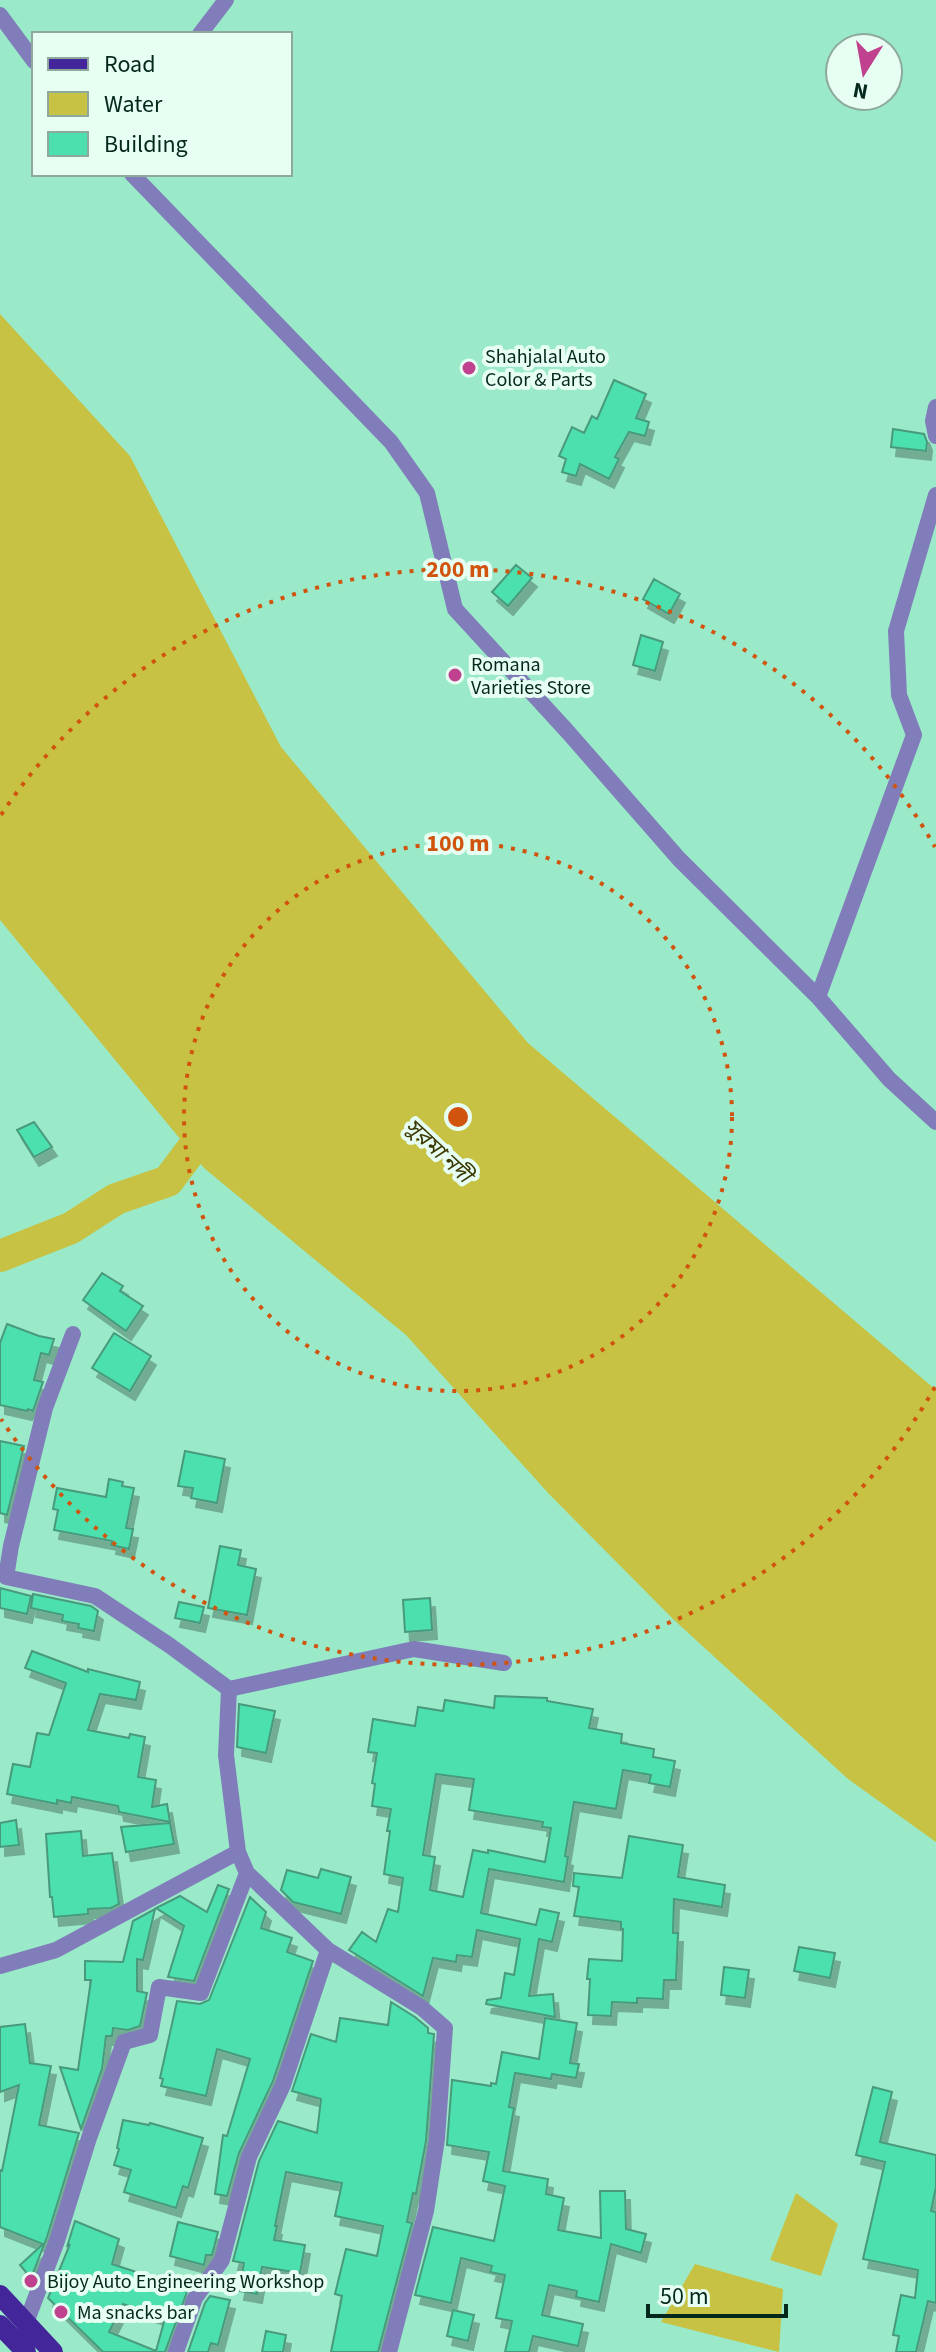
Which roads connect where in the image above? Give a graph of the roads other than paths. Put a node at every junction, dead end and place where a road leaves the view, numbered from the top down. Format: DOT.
graph roads {
  1 [pos="226,0"];
  2 [pos="0,15"];
  3 [pos="202,32"];
  4 [pos="32,58"];
  5 [pos="134,176"];
  6 [pos="936,407"];
  7 [pos="936,436"];
  8 [pos="936,495"];
  9 [pos="818,997"];
  10 [pos="936,1122"];
  11 [pos="73,1334"];
  12 [pos="504,1663"];
  13 [pos="229,1689"];
  14 [pos="238,1852"];
  15 [pos="247,1873"];
  16 [pos="328,1950"];
  17 [pos="0,1966"];
  18 [pos="0,2295"];
  19 [pos="26,2323"];
  20 [pos="0,2325"];
  21 [pos="26,2352"];
  22 [pos="53,2352"];
  23 [pos="176,2352"];
  24 [pos="389,2352"];
  1 -- 3 [label="street"];
  2 -- 4 [label="street"];
  5 -- 9 [label="street"];
  6 -- 7 [label="street"];
  8 -- 9 [label="street"];
  9 -- 10 [label="street"];
  11 -- 13 [label="street"];
  12 -- 13 [label="street"];
  13 -- 14 [label="street"];
  14 -- 15 [label="street"];
  14 -- 17 [label="street"];
  15 -- 16 [label="street"];
  15 -- 19 [label="street"];
  16 -- 23 [label="street"];
  16 -- 24 [label="street"];
  18 -- 19 [label="main road"];
  19 -- 22 [label="main road"];
  20 -- 21 [label="main road"];
}
